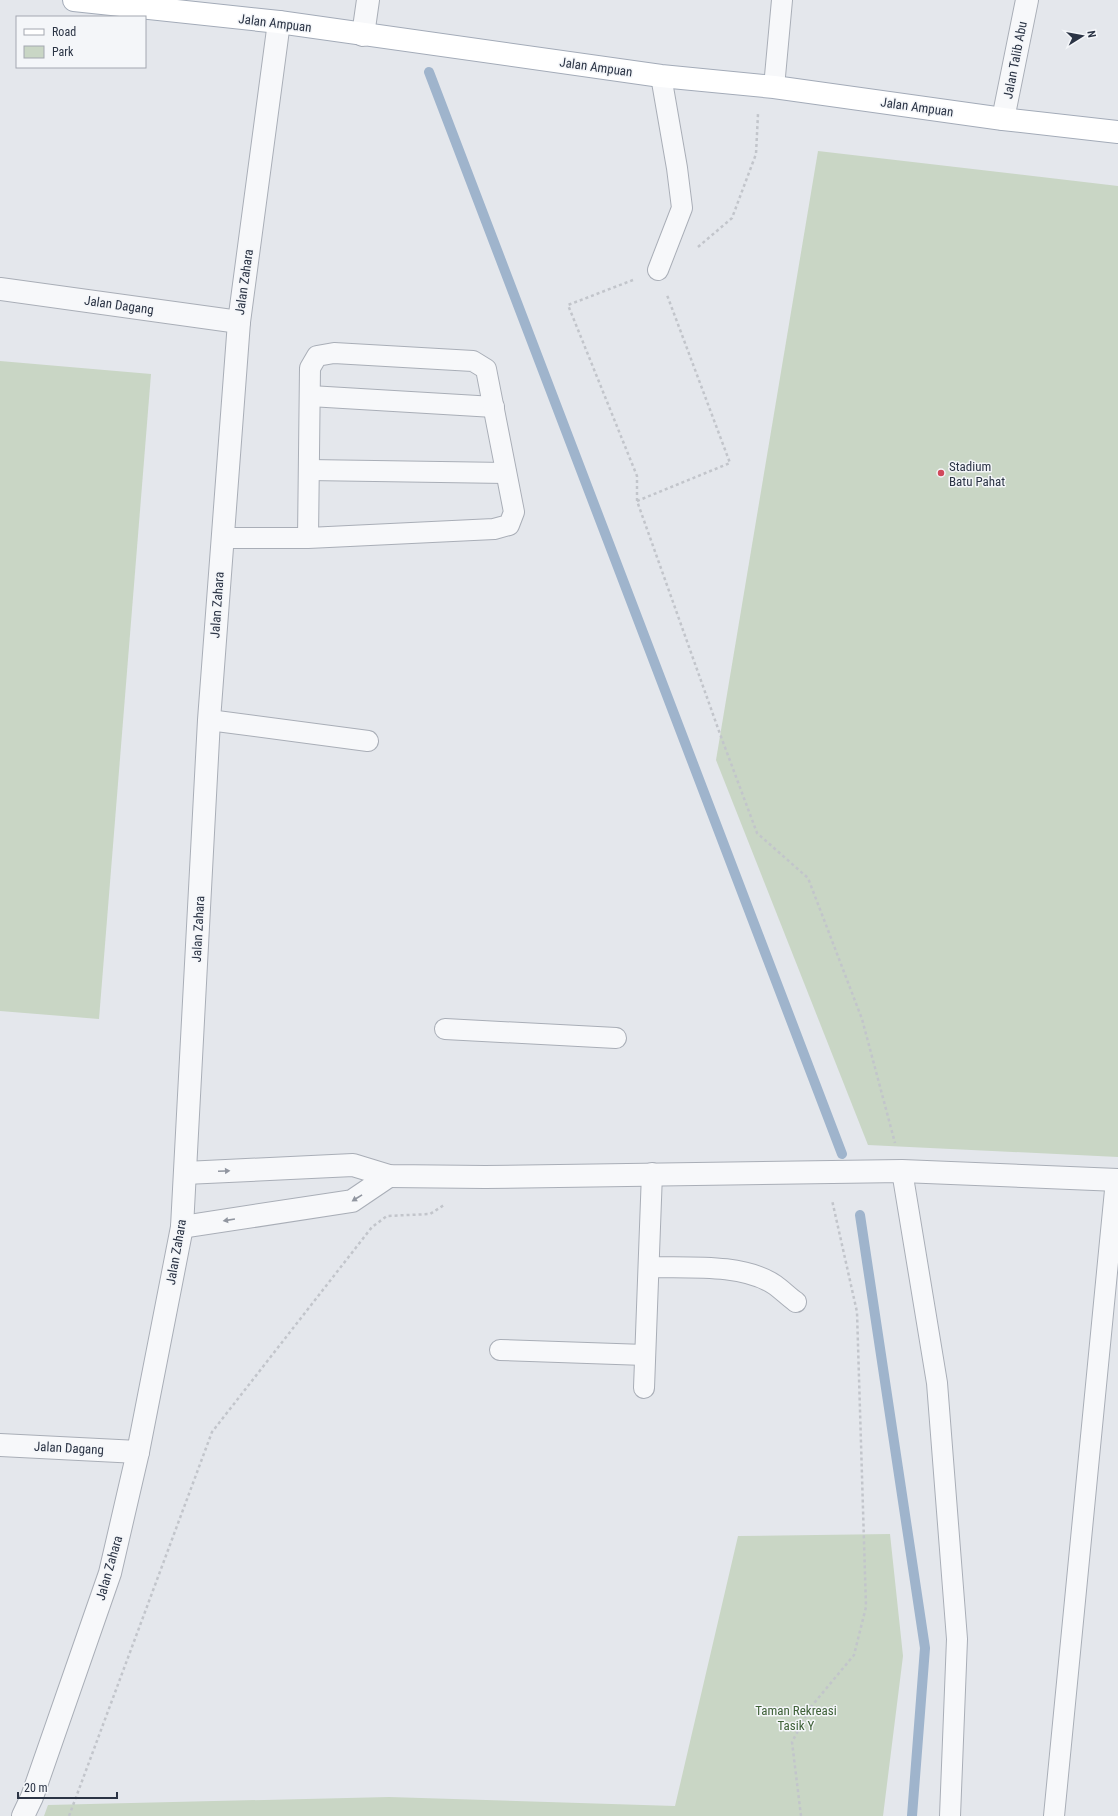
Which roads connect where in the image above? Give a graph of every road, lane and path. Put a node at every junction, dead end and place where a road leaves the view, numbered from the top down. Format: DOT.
graph roads {
  1 [pos="74,0"];
  2 [pos="368,0"];
  3 [pos="782,0"];
  4 [pos="1027,0"];
  5 [pos="279,22"];
  6 [pos="363,35"];
  7 [pos="660,76"];
  8 [pos="767,87"];
  9 [pos="1003,119"];
  10 [pos="1118,132"];
  11 [pos="697,248"];
  12 [pos="658,270"];
  13 [pos="0,289"];
  14 [pos="239,322"];
  15 [pos="310,396"];
  16 [pos="494,407"];
  17 [pos="309,470"];
  18 [pos="506,473"];
  19 [pos="637,501"];
  20 [pos="222,538"];
  21 [pos="308,538"];
  22 [pos="209,720"];
  23 [pos="368,741"];
  24 [pos="445,1029"];
  25 [pos="616,1038"];
  26 [pos="825,1171"];
  27 [pos="902,1171"];
  28 [pos="185,1172"];
  29 [pos="652,1173"];
  30 [pos="389,1176"];
  31 [pos="1117,1180"];
  32 [pos="449,1202"];
  33 [pos="182,1227"];
  34 [pos="649,1267"];
  35 [pos="796,1302"];
  36 [pos="500,1350"];
  37 [pos="645,1355"];
  38 [pos="644,1388"];
  39 [pos="0,1445"];
  40 [pos="138,1452"];
  41 [pos="23,1816"];
  42 [pos="70,1816"];
  43 [pos="801,1816"];
  44 [pos="950,1816"];
  45 [pos="1054,1816"];
  1 -- 5 [label="main road, Jalan Ampuan"];
  2 -- 6 [label="street"];
  3 -- 8 [label="lane"];
  4 -- 9 [label="street, Jalan Talib Abu"];
  5 -- 6 [label="main road, Jalan Ampuan"];
  5 -- 14 [label="street, Jalan Zahara"];
  6 -- 7 [label="main road, Jalan Ampuan"];
  7 -- 8 [label="main road, Jalan Ampuan"];
  7 -- 12 [label="lane"];
  8 -- 9 [label="main road, Jalan Ampuan"];
  8 -- 11 [label="path"];
  9 -- 10 [label="main road, Jalan Ampuan"];
  12 -- 19 [label="path"];
  12 -- 19 [label="path"];
  13 -- 14 [label="street, Jalan Dagang"];
  14 -- 20 [label="street, Jalan Zahara"];
  15 -- 16 [label="lane"];
  15 -- 16 [label="lane"];
  15 -- 17 [label="lane"];
  16 -- 18 [label="lane"];
  17 -- 18 [label="lane"];
  17 -- 21 [label="lane"];
  18 -- 21 [label="lane"];
  19 -- 27 [label="path"];
  20 -- 21 [label="lane"];
  20 -- 22 [label="street, Jalan Zahara"];
  22 -- 23 [label="lane"];
  22 -- 28 [label="street, Jalan Zahara"];
  24 -- 25 [label="lane"];
  26 -- 27 [label="street"];
  26 -- 29 [label="street"];
  26 -- 43 [label="path"];
  27 -- 31 [label="street"];
  27 -- 44 [label="lane"];
  28 -- 30 [label="street, one-way"];
  28 -- 33 [label="street, Jalan Zahara"];
  29 -- 30 [label="street"];
  29 -- 34 [label="lane"];
  30 -- 33 [label="street, one-way"];
  31 -- 45 [label="lane"];
  32 -- 42 [label="path"];
  33 -- 40 [label="street, Jalan Zahara"];
  34 -- 35 [label="lane"];
  34 -- 37 [label="lane"];
  36 -- 37 [label="lane"];
  37 -- 38 [label="lane"];
  39 -- 40 [label="street, Jalan Dagang"];
  40 -- 41 [label="street, Jalan Zahara"];
}
